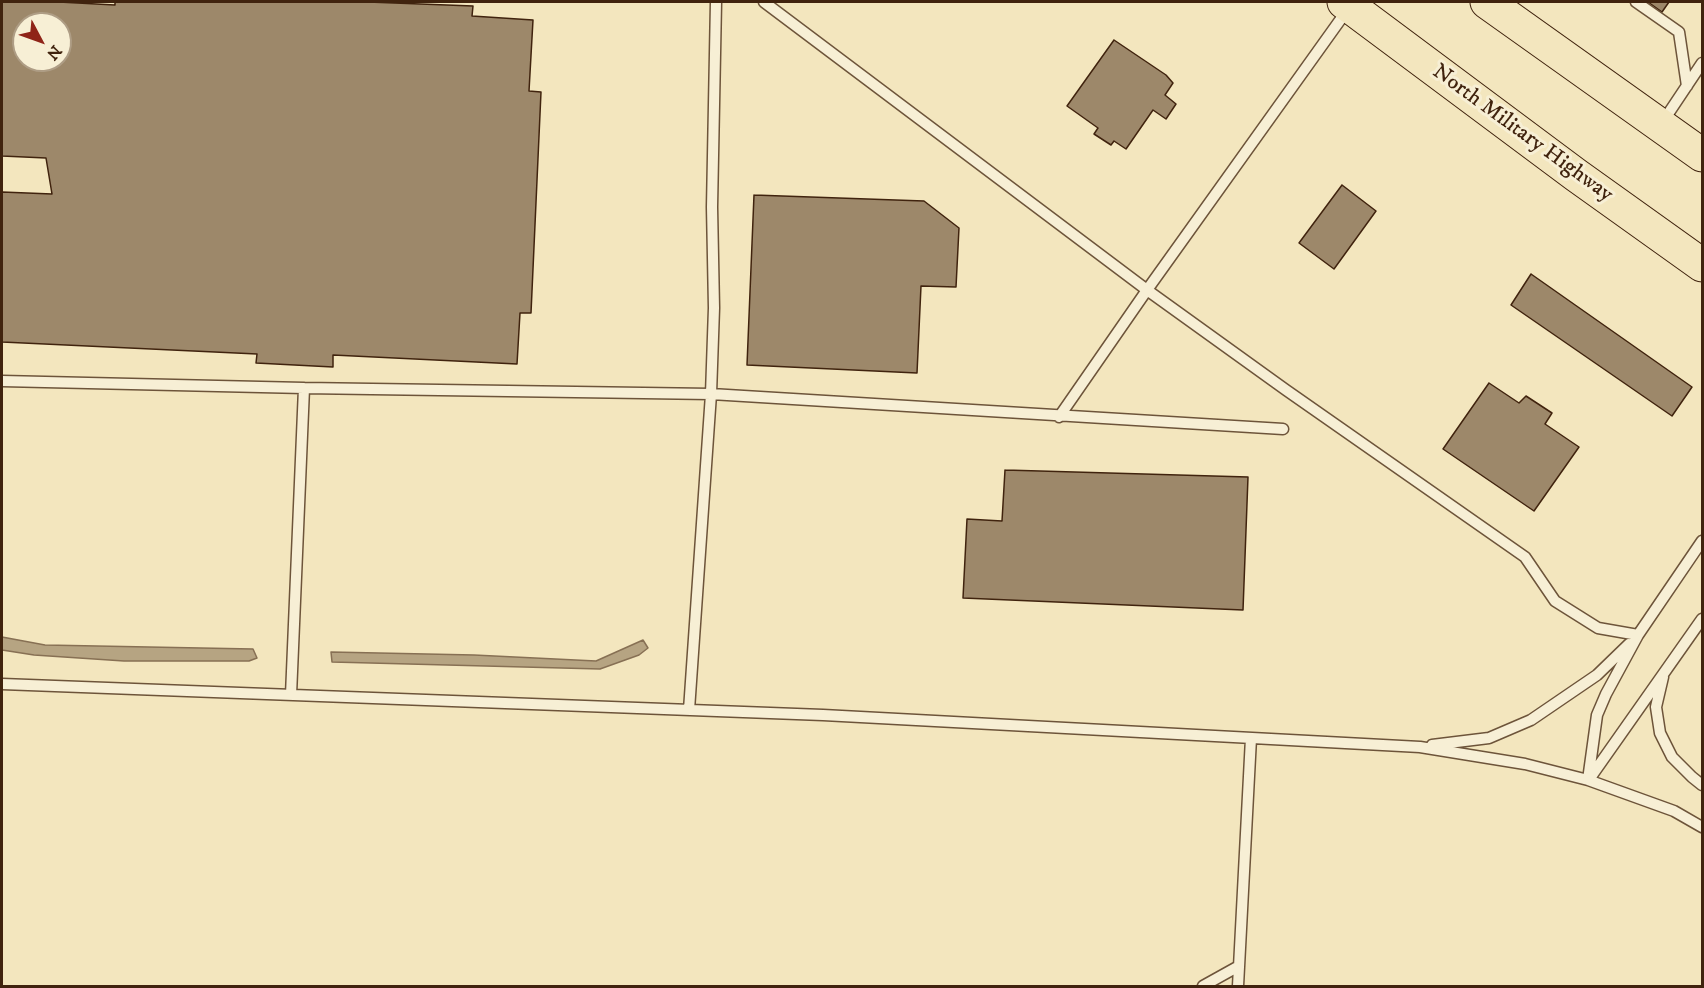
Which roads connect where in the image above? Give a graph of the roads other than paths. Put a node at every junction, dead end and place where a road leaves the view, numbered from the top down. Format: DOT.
graph roads {
  1 [pos="716,2"];
  2 [pos="764,2"];
  3 [pos="1487,2"];
  4 [pos="1636,2"];
  5 [pos="1347,4"];
  6 [pos="1702,63"];
  7 [pos="1687,86"];
  8 [pos="1661,126"];
  9 [pos="1702,155"];
  10 [pos="1702,265"];
  11 [pos="1147,290"];
  12 [pos="2,381"];
  13 [pos="304,388"];
  14 [pos="711,394"];
  15 [pos="1059,417"];
  16 [pos="1283,429"];
  17 [pos="1702,541"];
  18 [pos="1702,619"];
  19 [pos="1638,635"];
  20 [pos="1664,672"];
  21 [pos="2,684"];
  22 [pos="291,695"];
  23 [pos="689,710"];
  24 [pos="1251,738"];
  25 [pos="1420,747"];
  26 [pos="1588,780"];
  27 [pos="1702,785"];
  28 [pos="1702,827"];
  29 [pos="1239,966"];
  30 [pos="1203,987"];
  31 [pos="1238,987"];
  1 -- 14 [label="lane"];
  2 -- 11 [label="lane"];
  3 -- 8 [label="main road"];
  4 -- 7 [label="lane"];
  5 -- 10 [label="main road, North Military Highway"];
  5 -- 11 [label="lane"];
  6 -- 7 [label="lane"];
  7 -- 8 [label="lane"];
  8 -- 9 [label="main road"];
  11 -- 15 [label="lane"];
  11 -- 19 [label="lane"];
  12 -- 13 [label="lane"];
  13 -- 14 [label="lane"];
  13 -- 22 [label="lane"];
  14 -- 15 [label="lane"];
  14 -- 23 [label="lane"];
  15 -- 16 [label="lane"];
  17 -- 19 [label="lane"];
  18 -- 20 [label="lane"];
  19 -- 25 [label="lane"];
  19 -- 26 [label="lane"];
  20 -- 26 [label="lane"];
  20 -- 27 [label="lane"];
  21 -- 22 [label="lane"];
  22 -- 23 [label="lane"];
  23 -- 24 [label="lane"];
  24 -- 25 [label="lane"];
  24 -- 29 [label="lane"];
  25 -- 26 [label="lane"];
  26 -- 28 [label="lane"];
  29 -- 30 [label="lane"];
  29 -- 31 [label="lane"];
}
